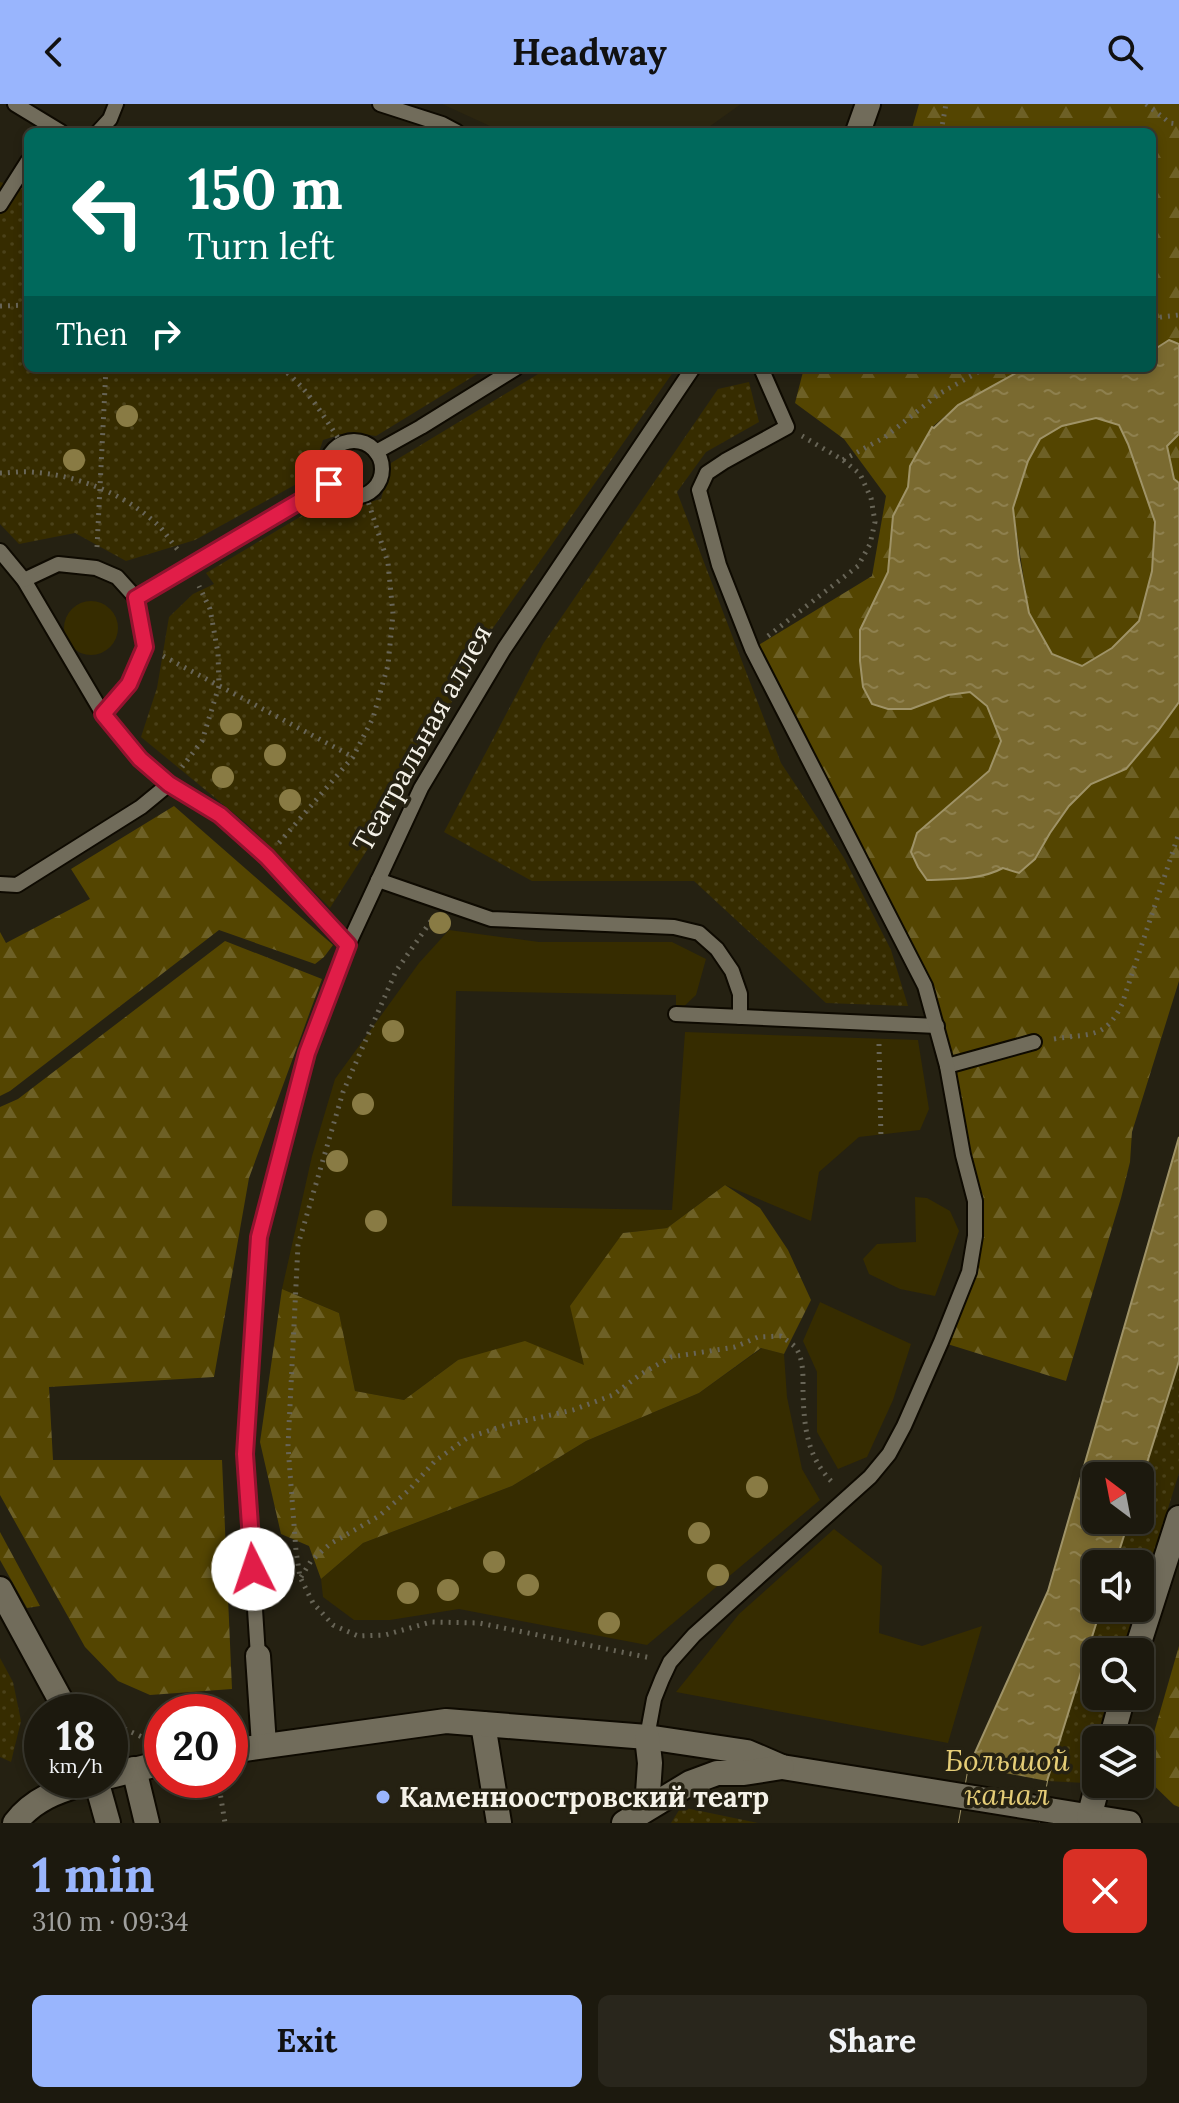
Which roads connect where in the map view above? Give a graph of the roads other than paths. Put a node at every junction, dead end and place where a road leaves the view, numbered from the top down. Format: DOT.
graph roads {
  1 [pos="15,104"];
  2 [pos="116,104"];
  3 [pos="380,104"];
  4 [pos="868,104"];
  5 [pos="49,128"];
  6 [pos="102,128"];
  7 [pos="450,128"];
  8 [pos="859,128"];
  9 [pos="24,167"];
  10 [pos="0,205"];
  11 [pos="510,372"];
  12 [pos="690,372"];
  13 [pos="763,372"];
  14 [pos="376,452"];
  15 [pos="329,484"];
  16 [pos="0,551"];
  17 [pos="24,580"];
  18 [pos="136,598"];
  19 [pos="103,714"];
  20 [pos="169,784"];
  21 [pos="378,880"];
  22 [pos="0,884"];
  23 [pos="348,945"];
  24 [pos="676,1014"];
  25 [pos="740,1017"];
  26 [pos="937,1026"];
  27 [pos="1034,1042"];
  28 [pos="947,1066"];
  29 [pos="1179,1518"];
  30 [pos="0,1589"];
  31 [pos="1140,1638"];
  32 [pos="258,1656"];
  33 [pos="57,1694"];
  34 [pos="483,1724"];
  35 [pos="647,1737"];
  36 [pos="264,1745"];
  37 [pos="248,1748"];
  38 [pos="144,1767"];
  39 [pos="782,1767"];
  40 [pos="134,1769"];
  41 [pos="128,1771"];
  42 [pos="45,1798"];
  43 [pos="100,1798"];
  44 [pos="1094,1798"];
  45 [pos="647,1808"];
  46 [pos="1089,1817"];
  47 [pos="15,1823"];
  48 [pos="108,1823"];
  49 [pos="147,1823"];
  50 [pos="499,1823"];
  51 [pos="624,1823"];
  52 [pos="1129,1823"];
  1 -- 5 [label="lane"];
  2 -- 6 [label="lane"];
  3 -- 7 [label="lane"];
  4 -- 8 [label="street"];
  9 -- 10 [label="lane"];
  11 -- 14 [label="lane"];
  12 -- 21 [label="lane, Театральная аллея"];
  13 -- 26 [label="lane"];
  14 -- 15 [label="lane"];
  14 -- 15 [label="lane"];
  15 -- 18 [label="lane"];
  16 -- 17 [label="lane"];
  17 -- 18 [label="lane"];
  17 -- 19 [label="lane"];
  18 -- 19 [label="lane"];
  19 -- 20 [label="lane"];
  20 -- 22 [label="lane"];
  20 -- 23 [label="lane"];
  21 -- 23 [label="lane, Театральная аллея"];
  21 -- 25 [label="lane"];
  23 -- 32 [label="lane, Театральная аллея"];
  24 -- 25 [label="lane"];
  25 -- 26 [label="lane"];
  26 -- 28 [label="lane"];
  27 -- 28 [label="lane"];
  28 -- 35 [label="lane"];
  29 -- 31 [label="street"];
  30 -- 33 [label="street"];
  32 -- 36 [label="street, Театральная аллея"];
  34 -- 35 [label="street"];
  34 -- 36 [label="street"];
  34 -- 50 [label="street"];
  35 -- 39 [label="street"];
  35 -- 45 [label="street"];
  36 -- 37 [label="street"];
  38 -- 40 [label="street"];
  39 -- 45 [label="street"];
  39 -- 46 [label="street"];
  40 -- 41 [label="street"];
  40 -- 49 [label="street"];
  42 -- 47 [label="street"];
  43 -- 48 [label="street"];
  44 -- 46 [label="street"];
  45 -- 51 [label="street"];
  46 -- 52 [label="street"];
}
